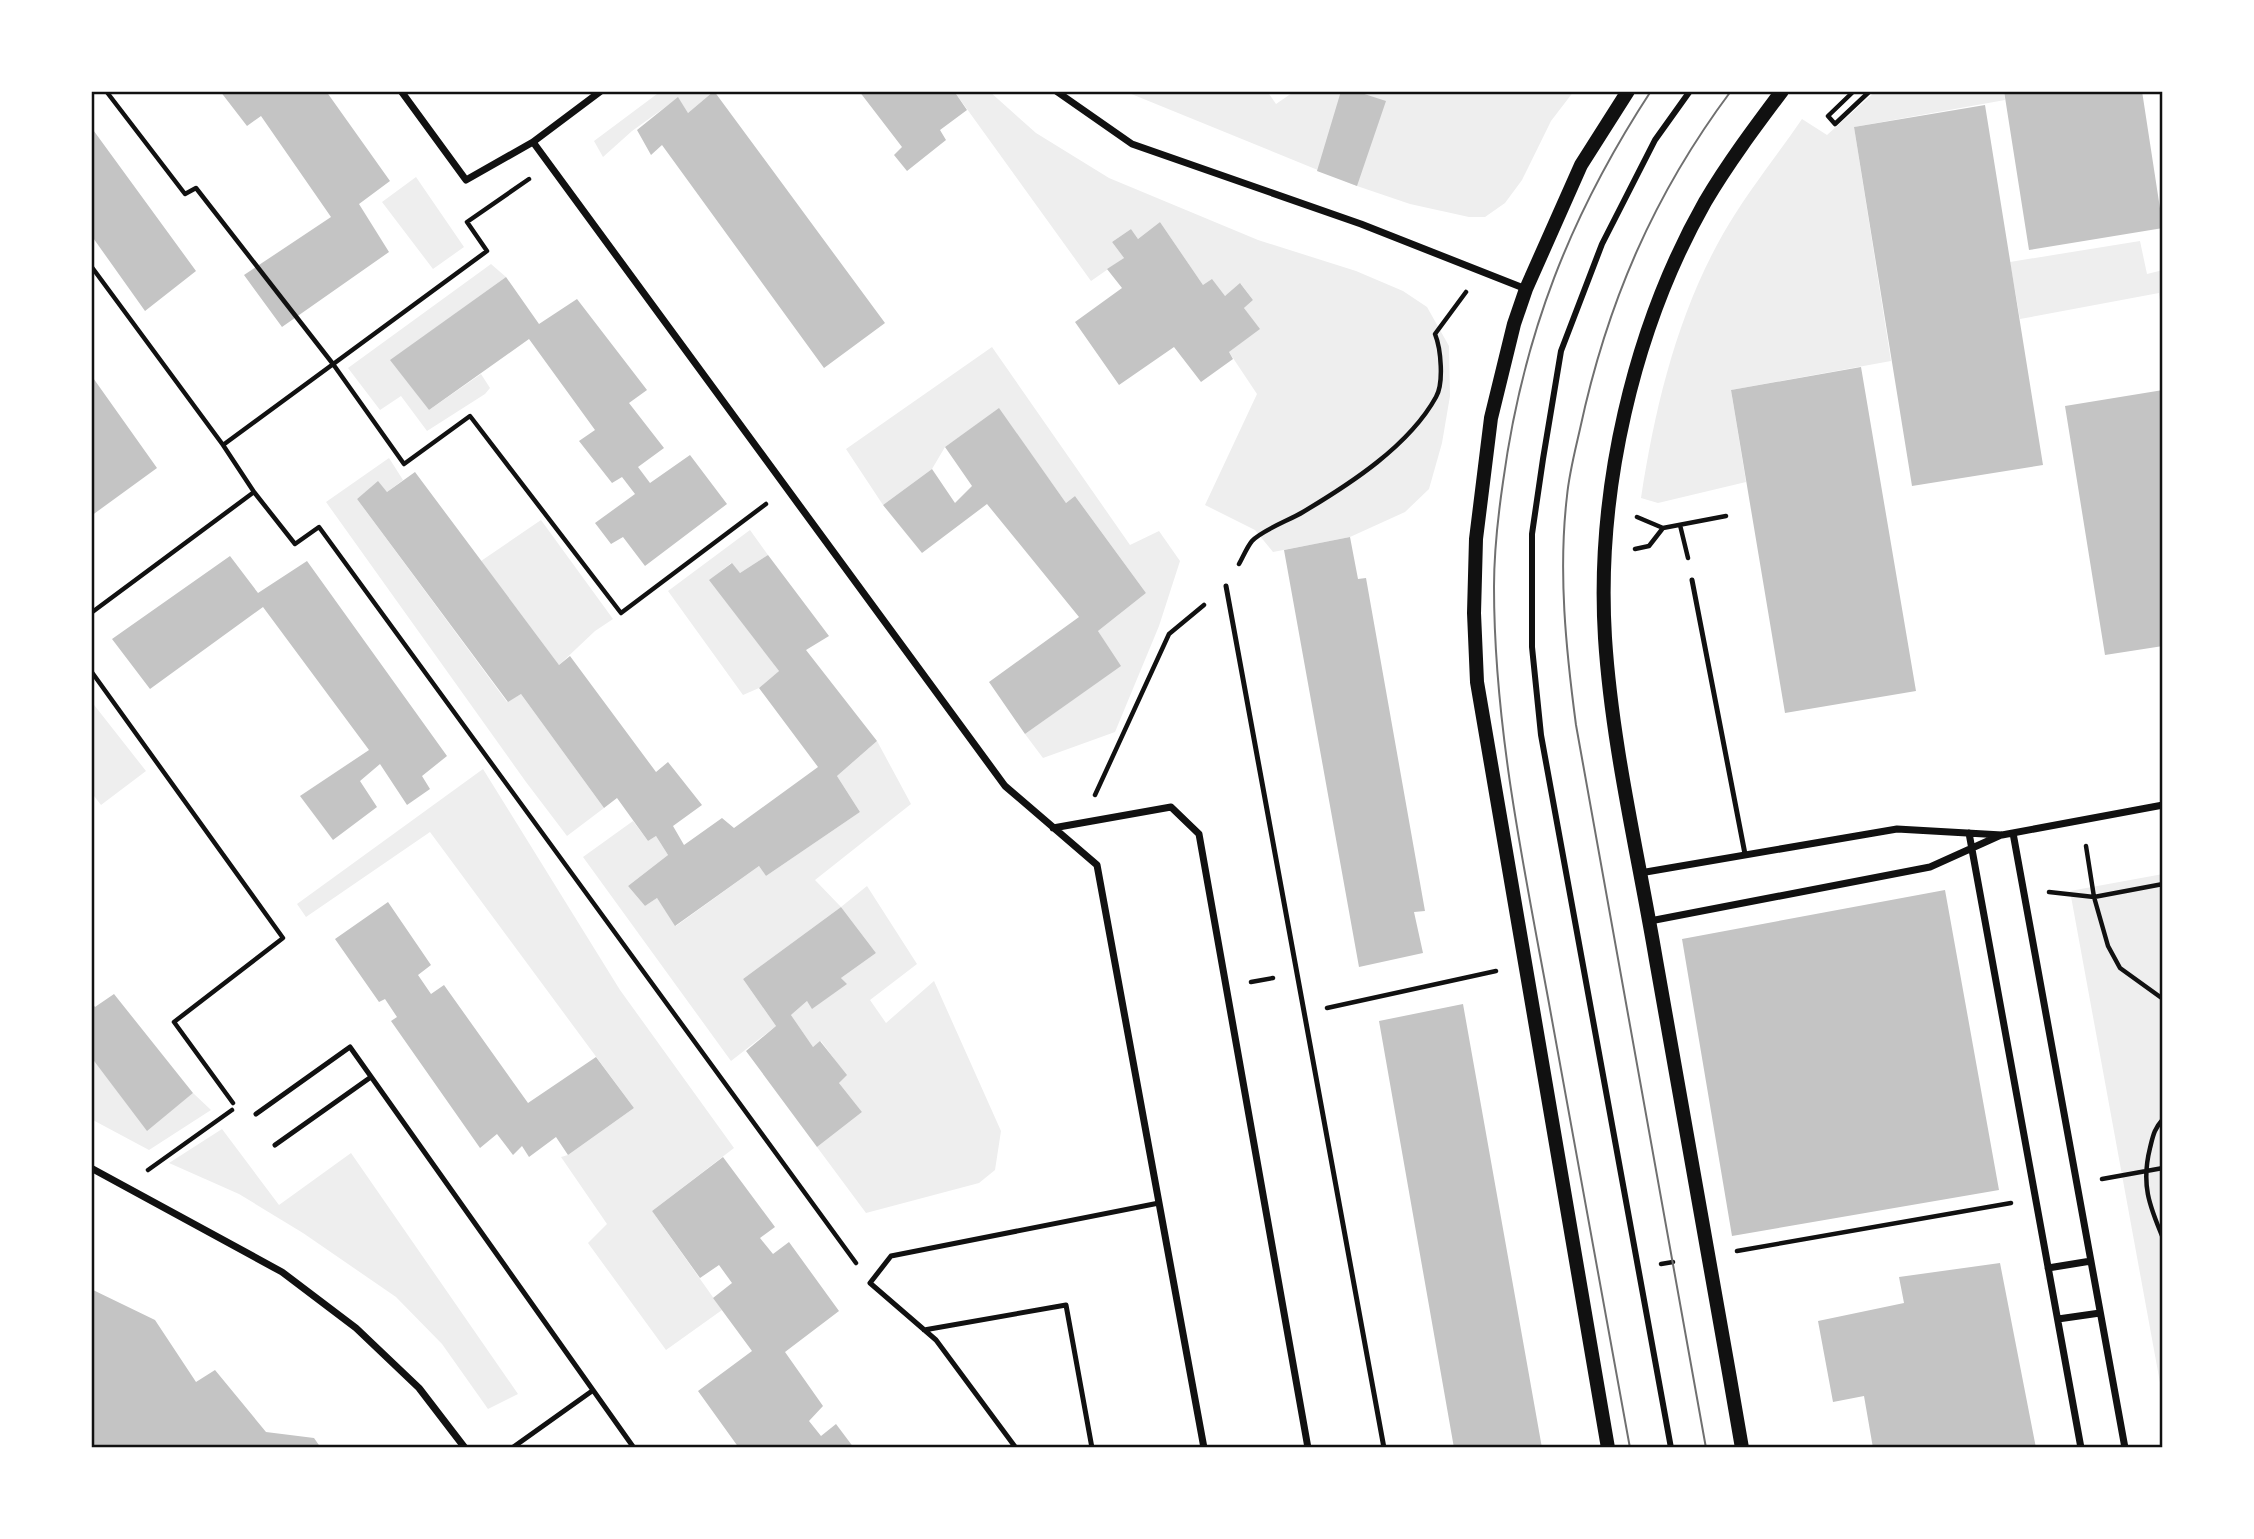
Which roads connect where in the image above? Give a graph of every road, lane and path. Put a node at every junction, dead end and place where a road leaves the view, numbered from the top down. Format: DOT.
graph roads {
  1 [pos="106,91"];
  2 [pos="401,91"];
  3 [pos="601,91"];
  4 [pos="1056,91"];
  5 [pos="1628,91"];
  6 [pos="1690,91"];
  7 [pos="1782,91"];
  8 [pos="1854,91"];
  9 [pos="1870,91"];
  10 [pos="533,142"];
  11 [pos="550,165"];
  12 [pos="91,266"];
  13 [pos="1480,271"];
  14 [pos="1526,289"];
  15 [pos="333,364"];
  16 [pos="223,445"];
  17 [pos="786,488"];
  18 [pos="254,492"];
  19 [pos="1726,516"];
  20 [pos="1680,525"];
  21 [pos="1606,551"];
  22 [pos="1692,580"];
  23 [pos="1226,586"];
  24 [pos="91,613"];
  25 [pos="91,671"];
  26 [pos="2163,805"];
  27 [pos="2081,820"];
  28 [pos="1082,823"];
  29 [pos="1053,828"];
  30 [pos="1969,833"];
  31 [pos="2013,833"];
  32 [pos="2002,835"];
  33 [pos="1971,849"];
  34 [pos="1745,854"];
  35 [pos="1640,873"];
  36 [pos="2163,884"];
  37 [pos="2024,889"];
  38 [pos="2094,897"];
  39 [pos="1650,921"];
  40 [pos="1525,965"];
  41 [pos="1283,976"];
  42 [pos="1226,986"];
  43 [pos="2163,999"];
  44 [pos="1305,1013"];
  45 [pos="371,1077"];
  46 [pos="256,1114"];
  47 [pos="2163,1119"];
  48 [pos="275,1145"];
  49 [pos="91,1168"];
  50 [pos="2163,1168"];
  51 [pos="2145,1171"];
  52 [pos="2122,1177"];
  53 [pos="125,1186"];
  54 [pos="2035,1193"];
  55 [pos="1159,1203"];
  56 [pos="2163,1238"];
  57 [pos="1708,1256"];
  58 [pos="2091,1261"];
  59 [pos="2048,1268"];
  60 [pos="870,1283"];
  61 [pos="2100,1313"];
  62 [pos="2058,1319"];
  63 [pos="924,1330"];
  64 [pos="592,1391"];
  65 [pos="465,1448"];
  66 [pos="512,1448"];
  67 [pos="634,1448"];
  68 [pos="1016,1448"];
  69 [pos="1093,1448"];
  70 [pos="1204,1448"];
  71 [pos="1308,1448"];
  72 [pos="1384,1448"];
  73 [pos="1608,1448"];
  74 [pos="1671,1448"];
  75 [pos="1742,1448"];
  76 [pos="2081,1448"];
  77 [pos="2125,1448"];
  1 -- 15 [label="path"];
  2 -- 10 [label="street"];
  3 -- 10 [label="street"];
  4 -- 13 [label="street"];
  5 -- 14 [label="main road"];
  6 -- 74 [label="street"];
  7 -- 21 [label="main road"];
  8 -- 9 [label="path"];
  10 -- 11 [label="street"];
  11 -- 15 [label="path"];
  11 -- 17 [label="street"];
  12 -- 16 [label="path"];
  13 -- 14 [label="street"];
  13 -- 23 [label="path"];
  14 -- 40 [label="main road"];
  15 -- 16 [label="path"];
  15 -- 17 [label="path"];
  16 -- 18 [label="path"];
  17 -- 29 [label="street"];
  18 -- 24 [label="path"];
  18 -- 60 [label="path"];
  19 -- 20 [label="path"];
  20 -- 21 [label="path"];
  20 -- 22 [label="path"];
  21 -- 35 [label="main road"];
  22 -- 34 [label="lane"];
  23 -- 28 [label="path"];
  23 -- 44 [label="lane"];
  25 -- 53 [label="path"];
  26 -- 27 [label="street"];
  27 -- 31 [label="street"];
  27 -- 38 [label="path"];
  28 -- 29 [label="street"];
  28 -- 42 [label="street"];
  29 -- 55 [label="street"];
  30 -- 32 [label="street"];
  30 -- 33 [label="street"];
  30 -- 34 [label="street"];
  31 -- 32 [label="street"];
  31 -- 37 [label="street"];
  32 -- 33 [label="street"];
  33 -- 39 [label="street"];
  33 -- 54 [label="street"];
  34 -- 35 [label="street"];
  35 -- 39 [label="main road"];
  36 -- 38 [label="path"];
  37 -- 38 [label="path"];
  37 -- 58 [label="street"];
  38 -- 43 [label="path"];
  39 -- 57 [label="main road"];
  40 -- 44 [label="path"];
  40 -- 73 [label="main road"];
  41 -- 42 [label="path"];
  42 -- 71 [label="street"];
  44 -- 72 [label="lane"];
  45 -- 46 [label="lane"];
  45 -- 48 [label="lane"];
  45 -- 64 [label="lane"];
  47 -- 51 [label="path"];
  49 -- 53 [label="street"];
  50 -- 51 [label="path"];
  51 -- 52 [label="path"];
  51 -- 56 [label="path"];
  53 -- 65 [label="street"];
  54 -- 57 [label="path"];
  54 -- 59 [label="street"];
  55 -- 60 [label="lane"];
  55 -- 70 [label="street"];
  57 -- 75 [label="main road"];
  58 -- 59 [label="street"];
  58 -- 61 [label="street"];
  59 -- 62 [label="street"];
  60 -- 63 [label="lane"];
  61 -- 62 [label="street"];
  61 -- 77 [label="street"];
  62 -- 76 [label="street"];
  63 -- 68 [label="lane"];
  63 -- 69 [label="lane"];
  64 -- 66 [label="lane"];
  64 -- 67 [label="lane"];
}
